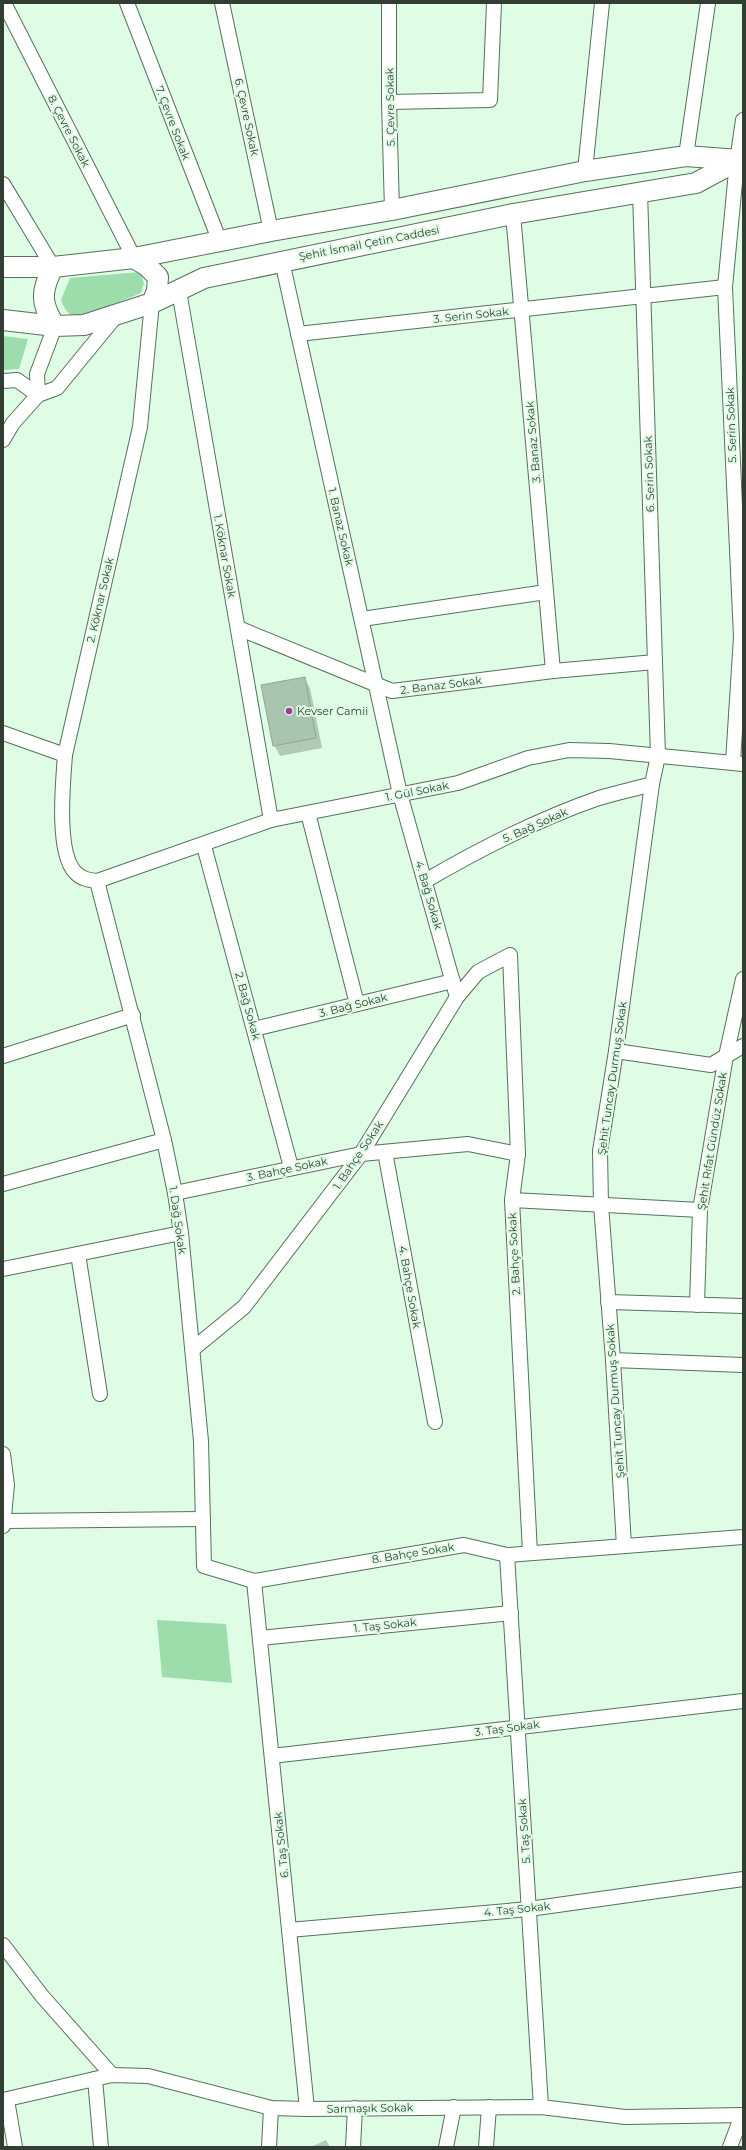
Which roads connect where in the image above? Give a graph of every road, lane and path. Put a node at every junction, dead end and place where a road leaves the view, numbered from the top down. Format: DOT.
graph roads {
  1 [pos="4,3"];
  2 [pos="127,3"];
  3 [pos="222,3"];
  4 [pos="389,3"];
  5 [pos="494,3"];
  6 [pos="602,3"];
  7 [pos="708,3"];
  8 [pos="389,102"];
  9 [pos="743,120"];
  10 [pos="686,156"];
  11 [pos="740,160"];
  12 [pos="585,171"];
  13 [pos="3,184"];
  14 [pos="506,187"];
  15 [pos="640,192"];
  16 [pos="392,210"];
  17 [pos="513,214"];
  18 [pos="271,231"];
  19 [pos="220,242"];
  20 [pos="134,258"];
  21 [pos="282,261"];
  22 [pos="3,267"];
  23 [pos="53,267"];
  24 [pos="725,287"];
  25 [pos="179,291"];
  26 [pos="644,296"];
  27 [pos="152,303"];
  28 [pos="521,309"];
  29 [pos="116,316"];
  30 [pos="3,320"];
  31 [pos="55,326"];
  32 [pos="298,334"];
  33 [pos="3,381"];
  34 [pos="38,395"];
  35 [pos="3,440"];
  36 [pos="546,592"];
  37 [pos="362,619"];
  38 [pos="238,628"];
  39 [pos="655,662"];
  40 [pos="553,671"];
  41 [pos="376,682"];
  42 [pos="3,733"];
  43 [pos="65,755"];
  44 [pos="658,756"];
  45 [pos="738,763"];
  46 [pos="652,784"];
  47 [pos="400,794"];
  48 [pos="308,813"];
  49 [pos="271,820"];
  50 [pos="204,846"];
  51 [pos="97,881"];
  52 [pos="425,881"];
  53 [pos="510,954"];
  54 [pos="743,979"];
  55 [pos="453,980"];
  56 [pos="457,997"];
  57 [pos="357,1004"];
  58 [pos="132,1016"];
  59 [pos="254,1028"];
  60 [pos="743,1046"];
  61 [pos="616,1051"];
  62 [pos="3,1056"];
  63 [pos="726,1056"];
  64 [pos="164,1140"];
  65 [pos="385,1152"];
  66 [pos="361,1154"];
  67 [pos="518,1154"];
  68 [pos="292,1167"];
  69 [pos="3,1184"];
  70 [pos="175,1193"];
  71 [pos="512,1200"];
  72 [pos="601,1205"];
  73 [pos="700,1210"];
  74 [pos="181,1233"];
  75 [pos="78,1254"];
  76 [pos="3,1269"];
  77 [pos="608,1302"];
  78 [pos="697,1305"];
  79 [pos="743,1306"];
  80 [pos="193,1349"];
  81 [pos="613,1360"];
  82 [pos="743,1365"];
  83 [pos="100,1394"];
  84 [pos="434,1422"];
  85 [pos="3,1454"];
  86 [pos="5,1486"];
  87 [pos="203,1518"];
  88 [pos="4,1524"];
  89 [pos="743,1537"];
  90 [pos="624,1546"];
  91 [pos="530,1553"];
  92 [pos="508,1555"];
  93 [pos="204,1566"];
  94 [pos="254,1581"];
  95 [pos="511,1613"];
  96 [pos="260,1638"];
  97 [pos="743,1701"];
  98 [pos="518,1727"];
  99 [pos="272,1756"];
  100 [pos="743,1879"];
  101 [pos="529,1909"];
  102 [pos="289,1930"];
  103 [pos="3,1946"];
  104 [pos="112,2075"];
  105 [pos="95,2079"];
  106 [pos="5,2100"];
  107 [pos="454,2107"];
  108 [pos="489,2107"];
  109 [pos="541,2107"];
  110 [pos="271,2108"];
  111 [pos="355,2108"];
  112 [pos="308,2109"];
  113 [pos="742,2115"];
  114 [pos="15,2147"];
  115 [pos="101,2147"];
  116 [pos="269,2147"];
  117 [pos="353,2147"];
  118 [pos="446,2147"];
  119 [pos="486,2147"];
  120 [pos="730,2147"];
  1 -- 20 [label="street, 8. Çevre Sokak"];
  2 -- 19 [label="street, 7. Çevre Sokak"];
  3 -- 18 [label="street, 6. Çevre Sokak"];
  4 -- 8 [label="street, 5. Çevre Sokak"];
  5 -- 8 [label="street"];
  6 -- 12 [label="street"];
  7 -- 10 [label="street"];
  8 -- 16 [label="street, 5. Çevre Sokak"];
  9 -- 11 [label="street, 5. Serin Sokak"];
  10 -- 11 [label="street"];
  10 -- 12 [label="street"];
  11 -- 15 [label="street, Şehit İsmail Çetin Caddesi"];
  11 -- 24 [label="street, 5. Serin Sokak"];
  12 -- 14 [label="street"];
  13 -- 23 [label="street"];
  14 -- 16 [label="street"];
  14 -- 17 [label="street"];
  15 -- 17 [label="street, Şehit İsmail Çetin Caddesi"];
  15 -- 26 [label="street, 6. Serin Sokak"];
  16 -- 18 [label="street"];
  17 -- 21 [label="street, Şehit İsmail Çetin Caddesi"];
  17 -- 28 [label="street, 3. Banaz Sokak"];
  18 -- 19 [label="street"];
  19 -- 20 [label="street"];
  20 -- 23 [label="street"];
  20 -- 27 [label="street"];
  21 -- 25 [label="street, Şehit İsmail Çetin Caddesi"];
  21 -- 32 [label="street, 1. Banaz Sokak"];
  22 -- 23 [label="street"];
  23 -- 31 [label="street"];
  24 -- 26 [label="street, 3. Serin Sokak"];
  24 -- 45 [label="street, 5. Serin Sokak"];
  25 -- 27 [label="street, Şehit İsmail Çetin Caddesi"];
  25 -- 38 [label="street, 1. Köknar Sokak"];
  26 -- 28 [label="street, 3. Serin Sokak"];
  26 -- 39 [label="street, 6. Serin Sokak"];
  27 -- 29 [label="street, Şehit İsmail Çetin Caddesi"];
  27 -- 43 [label="street, 2. Köknar Sokak"];
  28 -- 32 [label="street, 3. Serin Sokak"];
  28 -- 36 [label="street, 3. Banaz Sokak"];
  29 -- 31 [label="street, Şehit İsmail Çetin Caddesi"];
  29 -- 34 [label="street"];
  30 -- 31 [label="street, Şehit İsmail Çetin Caddesi"];
  31 -- 34 [label="street"];
  32 -- 37 [label="street, 1. Banaz Sokak"];
  33 -- 34 [label="street"];
  34 -- 35 [label="street"];
  36 -- 37 [label="street"];
  36 -- 40 [label="street, 3. Banaz Sokak"];
  37 -- 41 [label="street, 1. Banaz Sokak"];
  38 -- 41 [label="street, 2. Banaz Sokak"];
  38 -- 49 [label="street, 1. Köknar Sokak"];
  39 -- 40 [label="street, 2. Banaz Sokak"];
  39 -- 44 [label="street, 6. Serin Sokak"];
  40 -- 41 [label="street, 2. Banaz Sokak"];
  41 -- 47 [label="street, 1. Banaz Sokak"];
  42 -- 43 [label="street"];
  43 -- 51 [label="street, 2. Köknar Sokak"];
  44 -- 45 [label="street, 1. Gül Sokak"];
  44 -- 46 [label="street, Şehit Tuncay Durmuş Sokak"];
  44 -- 47 [label="street, 1. Gül Sokak"];
  46 -- 52 [label="street, 5. Bağ Sokak"];
  46 -- 61 [label="street, Şehit Tuncay Durmuş Sokak"];
  47 -- 48 [label="street, 1. Gül Sokak"];
  47 -- 52 [label="street, 4. Bağ Sokak"];
  48 -- 49 [label="street, 1. Gül Sokak"];
  48 -- 57 [label="street"];
  49 -- 50 [label="street, 1. Gül Sokak"];
  50 -- 51 [label="street, 1. Gül Sokak"];
  50 -- 59 [label="street, 2. Bağ Sokak"];
  51 -- 58 [label="street, 1. Dağ Sokak"];
  52 -- 55 [label="street, 4. Bağ Sokak"];
  53 -- 56 [label="street, 1. Bahçe Sokak"];
  53 -- 67 [label="street, 2. Bahçe Sokak"];
  54 -- 63 [label="street, Şehit Rıfat Gündüz Sokak"];
  55 -- 56 [label="street, 4. Bağ Sokak"];
  55 -- 57 [label="street, 3. Bağ Sokak"];
  56 -- 66 [label="street, 1. Bahçe Sokak"];
  57 -- 59 [label="street, 3. Bağ Sokak"];
  58 -- 62 [label="street"];
  58 -- 64 [label="street, 1. Dağ Sokak"];
  59 -- 68 [label="street, 2. Bağ Sokak"];
  60 -- 63 [label="street"];
  61 -- 63 [label="street"];
  61 -- 72 [label="street, Şehit Tuncay Durmuş Sokak"];
  63 -- 73 [label="street, Şehit Rıfat Gündüz Sokak"];
  64 -- 69 [label="street"];
  64 -- 70 [label="street, 1. Dağ Sokak"];
  65 -- 66 [label="street, 3. Bahçe Sokak"];
  65 -- 67 [label="street, 3. Bahçe Sokak"];
  65 -- 84 [label="street, 4. Bahçe Sokak"];
  66 -- 68 [label="street, 3. Bahçe Sokak"];
  66 -- 80 [label="street, 1. Bahçe Sokak"];
  67 -- 71 [label="street, 2. Bahçe Sokak"];
  68 -- 70 [label="street, 3. Bahçe Sokak"];
  70 -- 74 [label="street, 1. Dağ Sokak"];
  71 -- 72 [label="street"];
  71 -- 91 [label="street, 2. Bahçe Sokak"];
  72 -- 73 [label="street"];
  72 -- 77 [label="street, Şehit Tuncay Durmuş Sokak"];
  73 -- 78 [label="street, Şehit Rıfat Gündüz Sokak"];
  74 -- 75 [label="street"];
  74 -- 80 [label="street, 1. Dağ Sokak"];
  75 -- 76 [label="street"];
  75 -- 83 [label="street"];
  77 -- 78 [label="street"];
  77 -- 81 [label="street, Şehit Tuncay Durmuş Sokak"];
  78 -- 79 [label="street"];
  80 -- 87 [label="street, 1. Dağ Sokak"];
  81 -- 82 [label="street"];
  81 -- 90 [label="street, Şehit Tuncay Durmuş Sokak"];
  85 -- 86 [label="street"];
  86 -- 88 [label="street"];
  87 -- 88 [label="street"];
  87 -- 93 [label="street, 1. Dağ Sokak"];
  89 -- 90 [label="street, 8. Bahçe Sokak"];
  90 -- 91 [label="street, 8. Bahçe Sokak"];
  91 -- 92 [label="street, 8. Bahçe Sokak"];
  92 -- 94 [label="street, 8. Bahçe Sokak"];
  92 -- 95 [label="street, 5. Taş Sokak"];
  93 -- 94 [label="street, 8. Bahçe Sokak"];
  94 -- 96 [label="street, 6. Taş Sokak"];
  95 -- 96 [label="street, 1. Taş Sokak"];
  95 -- 98 [label="street, 5. Taş Sokak"];
  96 -- 99 [label="street, 6. Taş Sokak"];
  97 -- 98 [label="street, 3. Taş Sokak"];
  98 -- 99 [label="street, 3. Taş Sokak"];
  98 -- 101 [label="street, 5. Taş Sokak"];
  99 -- 102 [label="street, 6. Taş Sokak"];
  100 -- 101 [label="street, 4. Taş Sokak"];
  101 -- 102 [label="street, 4. Taş Sokak"];
  101 -- 109 [label="street, 5. Taş Sokak"];
  102 -- 112 [label="street, 6. Taş Sokak"];
  103 -- 104 [label="street"];
  104 -- 105 [label="street, Sarmaşık Sokak"];
  104 -- 110 [label="street, Sarmaşık Sokak"];
  105 -- 106 [label="street, Sarmaşık Sokak"];
  105 -- 115 [label="street"];
  106 -- 114 [label="street"];
  107 -- 108 [label="street, Sarmaşık Sokak"];
  107 -- 111 [label="street, Sarmaşık Sokak"];
  107 -- 118 [label="street"];
  108 -- 109 [label="street, Sarmaşık Sokak"];
  108 -- 119 [label="street"];
  109 -- 113 [label="street, Sarmaşık Sokak"];
  110 -- 112 [label="street, Sarmaşık Sokak"];
  110 -- 116 [label="street"];
  111 -- 112 [label="street, Sarmaşık Sokak"];
  111 -- 117 [label="street"];
  113 -- 120 [label="street"];
}
